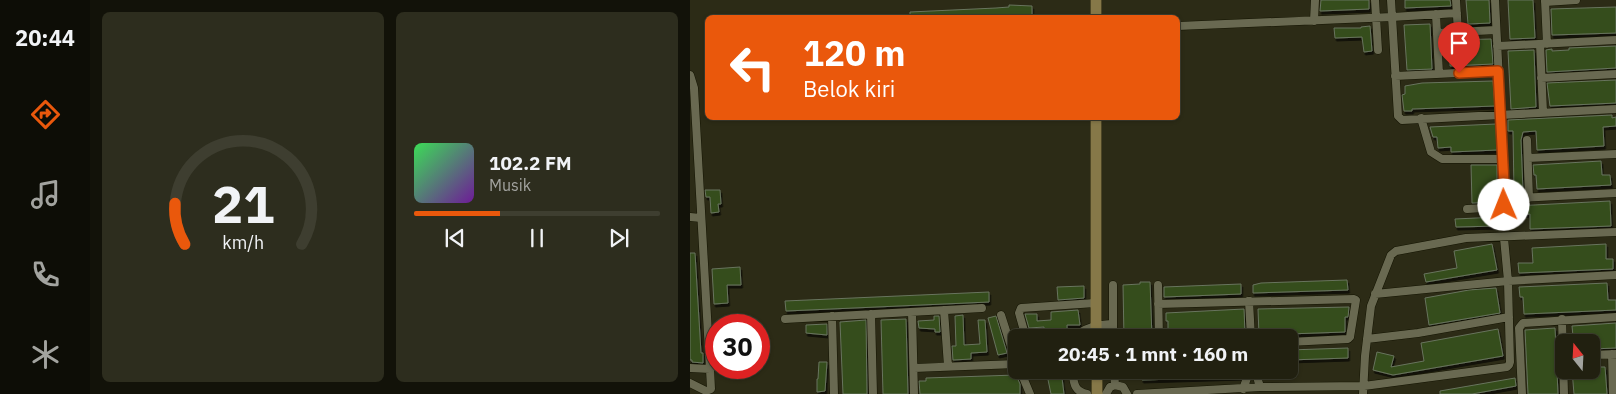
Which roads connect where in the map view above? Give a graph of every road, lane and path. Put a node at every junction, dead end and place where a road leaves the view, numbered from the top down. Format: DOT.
graph roads {
  1 [pos="1096,0"];
  2 [pos="1315,0"];
  3 [pos="1375,0"];
  4 [pos="1391,0"];
  5 [pos="1456,0"];
  6 [pos="1495,0"];
  7 [pos="1576,0"];
  8 [pos="1545,1"];
  9 [pos="1457,13"];
  10 [pos="1436,14"];
  11 [pos="1096,15"];
  12 [pos="1390,17"];
  13 [pos="1377,18"];
  14 [pos="1314,20"];
  15 [pos="1180,26"];
  16 [pos="1496,30"];
  17 [pos="1458,32"];
  18 [pos="1437,33"];
  19 [pos="1616,40"];
  20 [pos="1544,44"];
  21 [pos="1497,46"];
  22 [pos="1378,50"];
  23 [pos="1498,71"];
  24 [pos="1439,74"];
  25 [pos="1616,74"];
  26 [pos="690,75"];
  27 [pos="1395,76"];
  28 [pos="1542,78"];
  29 [pos="692,88"];
  30 [pos="692,99"];
  31 [pos="1616,109"];
  32 [pos="1543,112"];
  33 [pos="1500,115"];
  34 [pos="1421,118"];
  35 [pos="1096,120"];
  36 [pos="1527,140"];
  37 [pos="1616,155"];
  38 [pos="1528,158"];
  39 [pos="1502,159"];
  40 [pos="1616,193"];
  41 [pos="1467,209"];
  42 [pos="690,217"];
  43 [pos="700,218"];
  44 [pos="1616,232"];
  45 [pos="1504,238"];
  46 [pos="1616,276"];
  47 [pos="1508,281"];
  48 [pos="1158,285"];
  49 [pos="1112,286"];
  50 [pos="1375,294"];
  51 [pos="1249,301"];
  52 [pos="1096,303"];
  53 [pos="1158,304"];
  54 [pos="982,308"];
  55 [pos="944,310"];
  56 [pos="912,312"];
  57 [pos="706,314"];
  58 [pos="871,314"];
  59 [pos="1001,315"];
  60 [pos="832,316"];
  61 [pos="1616,317"];
  62 [pos="785,318"];
  63 [pos="1509,318"];
  64 [pos="1562,319"];
  65 [pos="1112,324"];
  66 [pos="1096,325"];
  67 [pos="1023,329"];
  68 [pos="1088,329"];
  69 [pos="1096,329"];
  70 [pos="1112,329"];
  71 [pos="1159,329"];
  72 [pos="1251,329"];
  73 [pos="1562,334"];
  74 [pos="1008,337"];
  75 [pos="1367,339"];
  76 [pos="1298,342"];
  77 [pos="1614,354"];
  78 [pos="1600,355"];
  79 [pos="1008,362"];
  80 [pos="948,366"];
  81 [pos="690,368"];
  82 [pos="914,368"];
  83 [pos="705,369"];
  84 [pos="710,379"];
  85 [pos="1024,379"];
  86 [pos="1074,379"];
  87 [pos="1097,379"];
  88 [pos="1102,379"];
  89 [pos="1247,379"];
  90 [pos="1564,379"];
  91 [pos="690,383"];
  92 [pos="1111,388"];
  93 [pos="1358,388"];
  94 [pos="1243,389"];
  95 [pos="1254,390"];
  96 [pos="834,394"];
  97 [pos="873,394"];
  98 [pos="914,394"];
  99 [pos="1030,394"];
  100 [pos="1087,394"];
  101 [pos="1097,394"];
  102 [pos="1127,394"];
  103 [pos="1137,394"];
  104 [pos="1522,394"];
  105 [pos="1564,394"];
  106 [pos="1613,394"];
  1 -- 11 [label="street"];
  2 -- 14 [label="street"];
  3 -- 13 [label="street"];
  4 -- 12 [label="street"];
  5 -- 9 [label="street"];
  6 -- 16 [label="street"];
  7 -- 8 [label="street"];
  8 -- 20 [label="street"];
  9 -- 10 [label="street"];
  9 -- 17 [label="street"];
  10 -- 12 [label="street"];
  10 -- 18 [label="street"];
  12 -- 13 [label="street"];
  12 -- 27 [label="street"];
  13 -- 14 [label="street"];
  13 -- 22 [label="street"];
  14 -- 15 [label="street"];
  16 -- 17 [label="street"];
  16 -- 21 [label="street"];
  17 -- 18 [label="street"];
  18 -- 24 [label="street"];
  19 -- 20 [label="street"];
  20 -- 21 [label="street"];
  20 -- 28 [label="street"];
  21 -- 23 [label="street"];
  23 -- 24 [label="street"];
  23 -- 33 [label="street"];
  24 -- 27 [label="street"];
  25 -- 28 [label="street"];
  26 -- 29 [label="street"];
  27 -- 34 [label="street"];
  28 -- 32 [label="street"];
  29 -- 30 [label="street"];
  30 -- 43 [label="street"];
  31 -- 32 [label="street"];
  32 -- 33 [label="street"];
  33 -- 34 [label="street"];
  33 -- 39 [label="street"];
  34 -- 39 [label="street"];
  35 -- 52 [label="street"];
  36 -- 38 [label="street"];
  37 -- 38 [label="street"];
  38 -- 40 [label="street"];
  39 -- 41 [label="street"];
  42 -- 43 [label="street"];
  43 -- 57 [label="street"];
  44 -- 45 [label="street"];
  45 -- 47 [label="street"];
  45 -- 50 [label="street"];
  46 -- 47 [label="street"];
  47 -- 50 [label="street"];
  47 -- 63 [label="street"];
  48 -- 53 [label="street"];
  49 -- 65 [label="street"];
  50 -- 75 [label="street"];
  51 -- 53 [label="street"];
  51 -- 72 [label="street"];
  51 -- 76 [label="street"];
  52 -- 66 [label="street"];
  52 -- 67 [label="street"];
  53 -- 71 [label="street"];
  54 -- 55 [label="street"];
  55 -- 56 [label="street"];
  55 -- 80 [label="street"];
  56 -- 58 [label="street"];
  56 -- 82 [label="street"];
  58 -- 60 [label="street"];
  58 -- 97 [label="street"];
  59 -- 74 [label="street"];
  60 -- 62 [label="street"];
  60 -- 96 [label="street"];
  61 -- 64 [label="street"];
  63 -- 75 [label="street"];
  63 -- 93 [label="street"];
  64 -- 73 [label="street"];
  64 -- 104 [label="street"];
  65 -- 66 [label="street"];
  65 -- 70 [label="street"];
  66 -- 68 [label="street"];
  66 -- 69 [label="street"];
  75 -- 93 [label="street"];
  77 -- 78 [label="street"];
  77 -- 106 [label="street"];
  79 -- 80 [label="street"];
  80 -- 82 [label="street"];
  81 -- 83 [label="street"];
  82 -- 98 [label="street"];
  84 -- 91 [label="street"];
  85 -- 99 [label="street"];
  86 -- 100 [label="street"];
  87 -- 101 [label="street"];
  88 -- 92 [label="street"];
  89 -- 94 [label="street"];
  90 -- 105 [label="street"];
  92 -- 102 [label="street"];
  93 -- 95 [label="street"];
  94 -- 95 [label="street"];
  94 -- 103 [label="street"];
}
